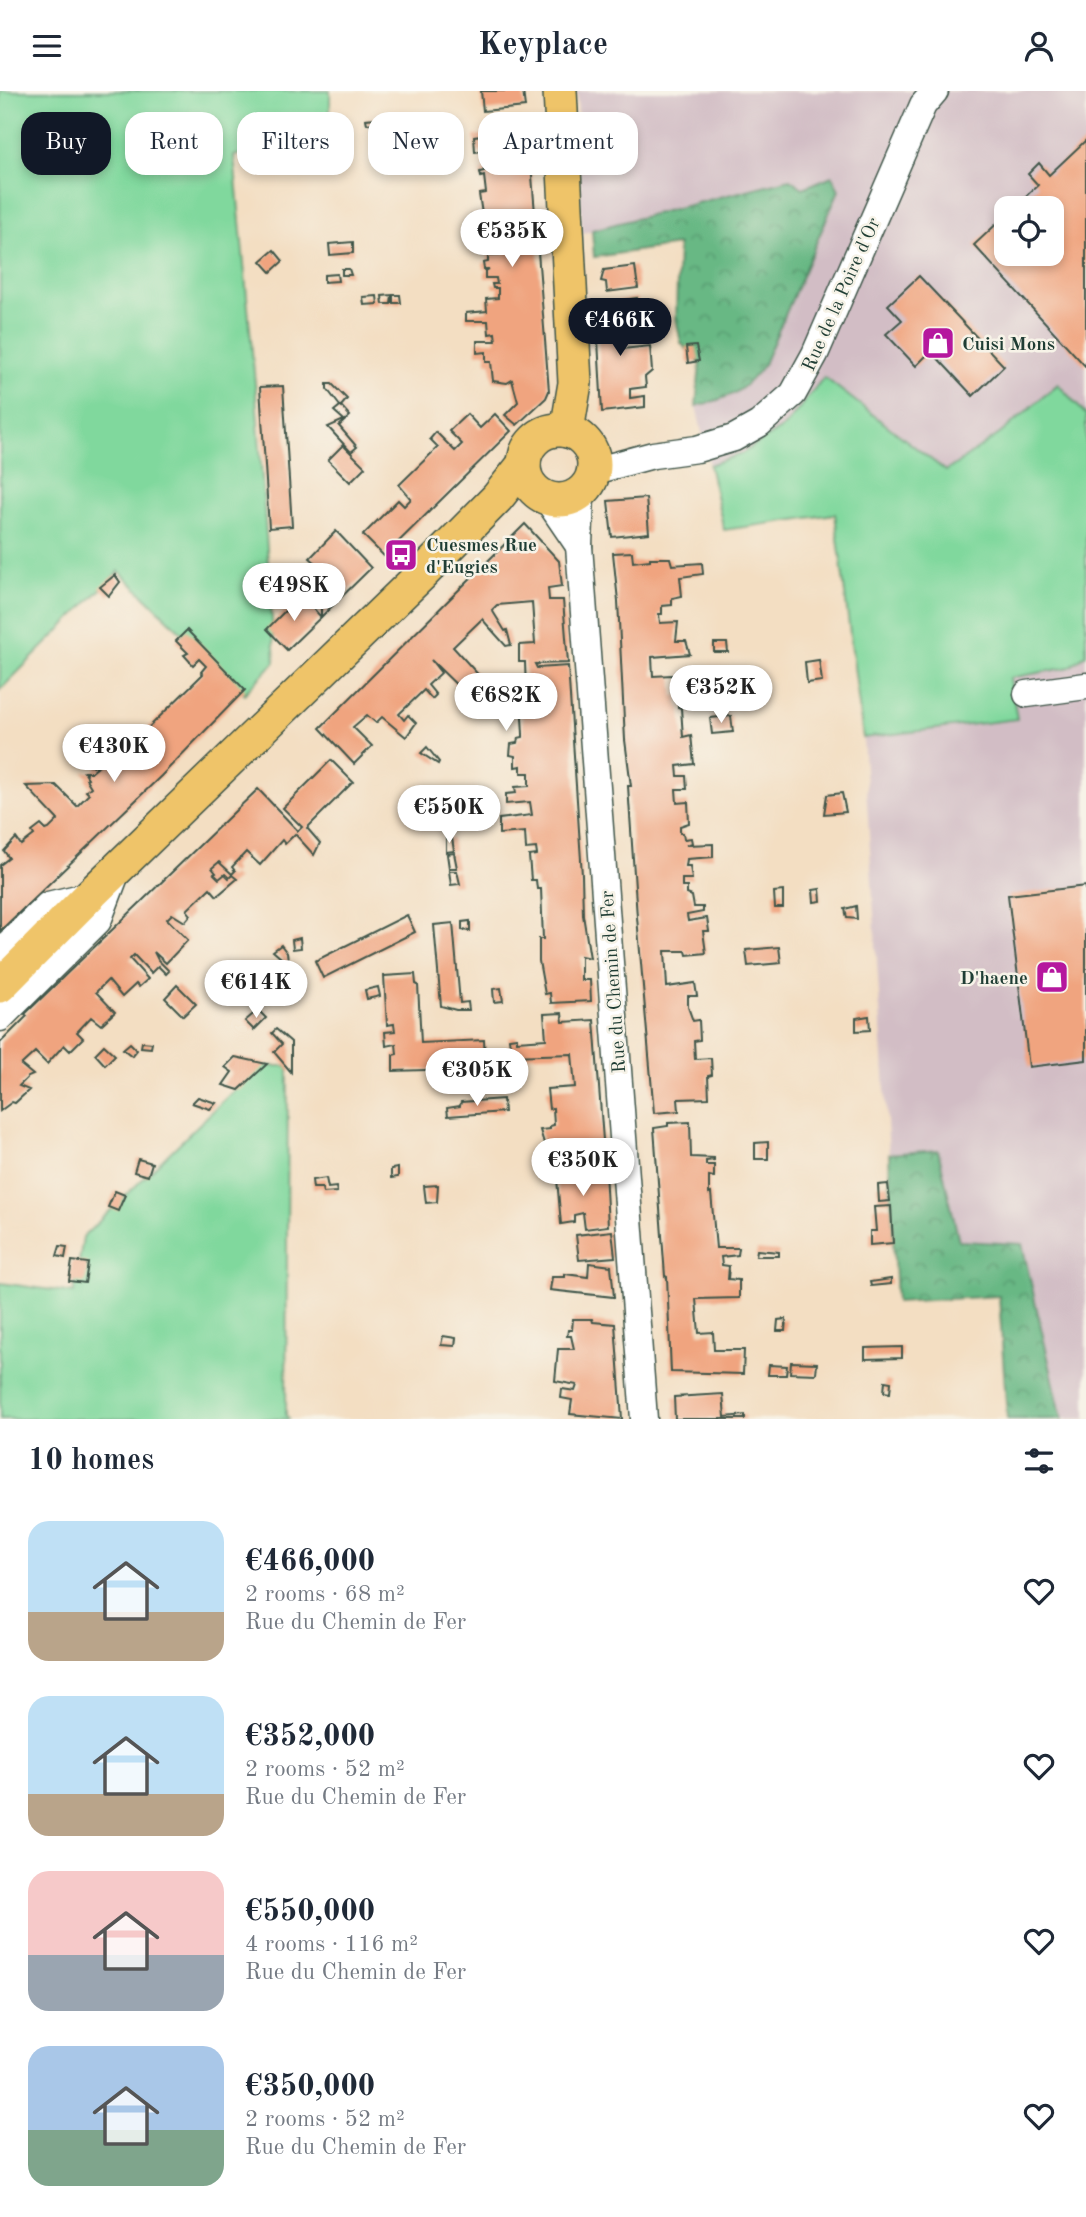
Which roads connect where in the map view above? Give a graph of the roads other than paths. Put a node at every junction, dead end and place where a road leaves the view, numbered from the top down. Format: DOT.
graph roads {
  1 [pos="560,91"];
  2 [pos="935,91"];
  3 [pos="567,431"];
  4 [pos="589,472"];
  5 [pos="534,483"];
  6 [pos="579,546"];
  7 [pos="1086,686"];
  8 [pos="1027,694"];
  9 [pos="118,868"];
  10 [pos="82,905"];
  11 [pos="0,951"];
  12 [pos="0,986"];
  13 [pos="0,1018"];
  14 [pos="644,1419"];
  1 -- 3 [label="main road"];
  2 -- 4 [label="street, Rue de la Poire d'Or"];
  3 -- 4 [label="main road"];
  3 -- 5 [label="main road"];
  4 -- 5 [label="main road"];
  4 -- 6 [label="street, Rue du Chemin de Fer"];
  5 -- 6 [label="street, Rue du Chemin de Fer"];
  5 -- 9 [label="main road"];
  6 -- 14 [label="street, Rue du Chemin de Fer"];
  7 -- 8 [label="street"];
  9 -- 10 [label="main road"];
  9 -- 13 [label="street"];
  10 -- 11 [label="street"];
  10 -- 12 [label="main road"];
}
